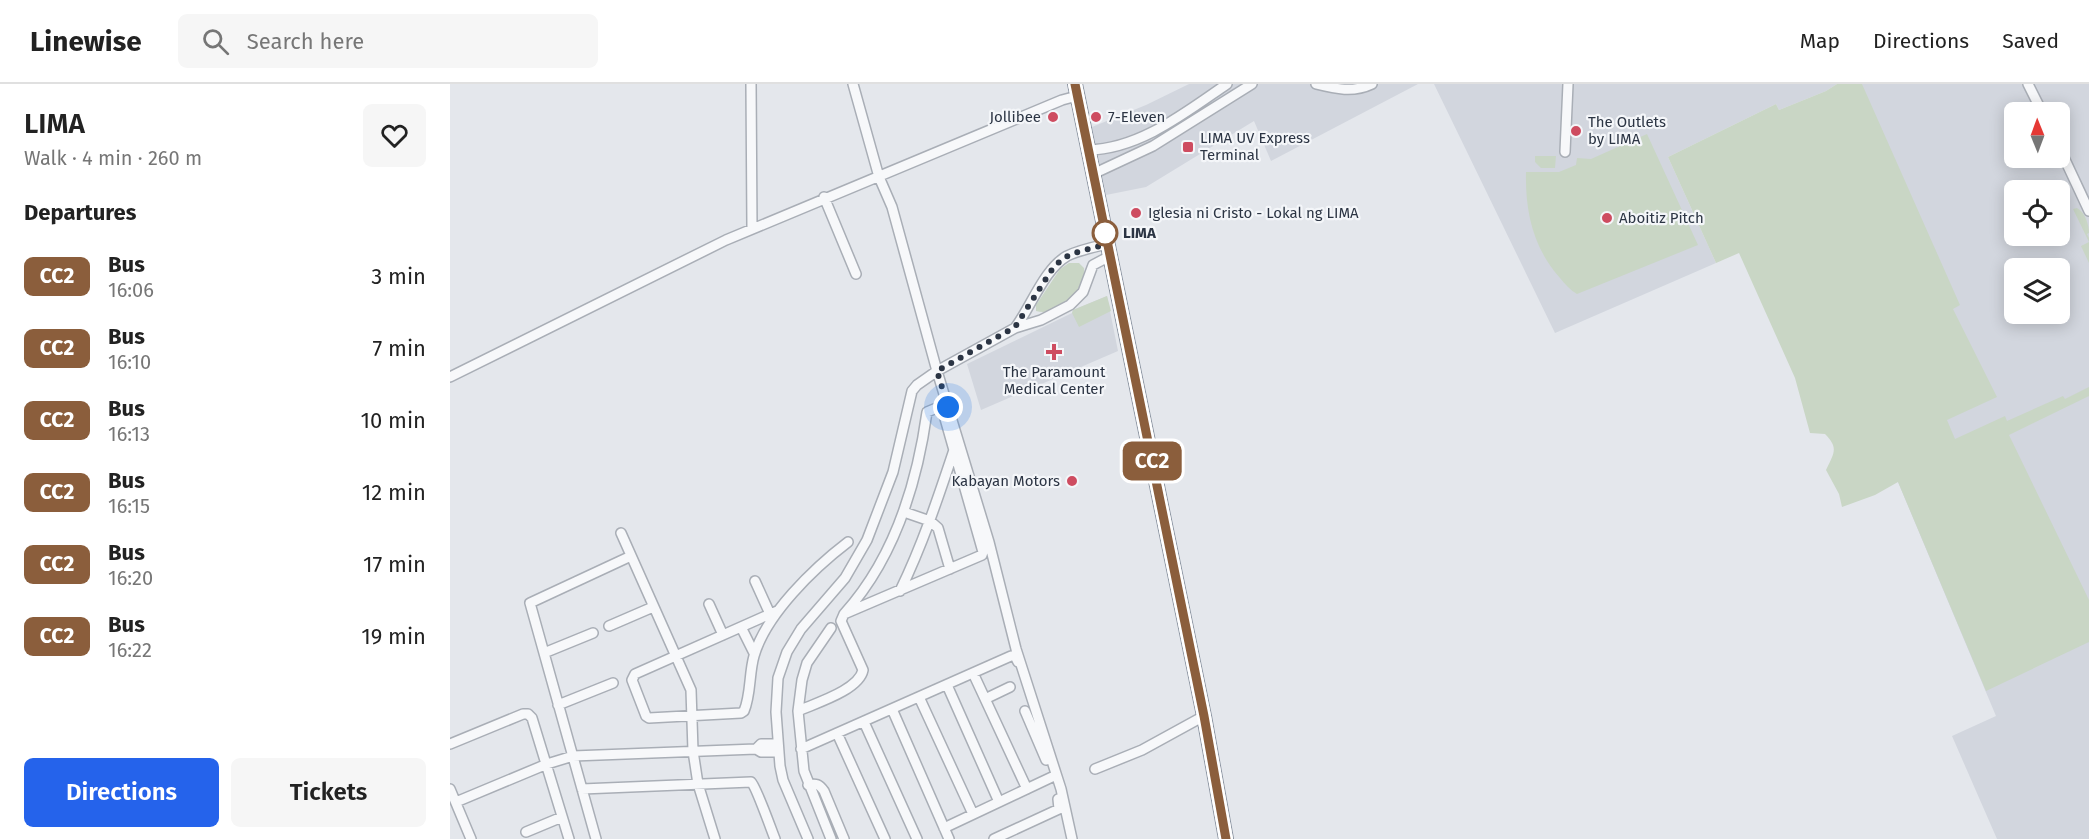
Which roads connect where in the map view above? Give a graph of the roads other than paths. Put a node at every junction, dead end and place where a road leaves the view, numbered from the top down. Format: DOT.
graph roads {
  1 [pos="752,84"];
  2 [pos="853,84"];
  3 [pos="1227,84"];
  4 [pos="1252,84"];
  5 [pos="1316,84"];
  6 [pos="1372,84"];
  7 [pos="1568,84"];
  8 [pos="2028,84"];
  9 [pos="1076,90"];
  10 [pos="1215,93"];
  11 [pos="2037,102"];
  12 [pos="1222,104"];
  13 [pos="1088,150"];
  14 [pos="1565,152"];
  15 [pos="2069,168"];
  16 [pos="1093,174"];
  17 [pos="879,177"];
  18 [pos="824,197"];
  19 [pos="2089,211"];
  20 [pos="752,228"];
  21 [pos="1108,250"];
  22 [pos="856,274"];
  23 [pos="1015,327"];
  24 [pos="937,371"];
  25 [pos="450,377"];
  26 [pos="954,450"];
  27 [pos="904,512"];
  28 [pos="930,521"];
  29 [pos="621,533"];
  30 [pos="848,542"];
  31 [pos="631,556"];
  32 [pos="950,569"];
  33 [pos="755,581"];
  34 [pos="900,591"];
  35 [pos="862,595"];
  36 [pos="870,603"];
  37 [pos="709,604"];
  38 [pos="653,607"];
  39 [pos="773,613"];
  40 [pos="844,614"];
  41 [pos="609,626"];
  42 [pos="741,627"];
  43 [pos="831,628"];
  44 [pos="593,633"];
  45 [pos="723,635"];
  46 [pos="543,653"];
  47 [pos="754,653"];
  48 [pos="676,656"];
  49 [pos="973,673"];
  50 [pos="1021,673"];
  51 [pos="613,683"];
  52 [pos="946,685"];
  53 [pos="1010,687"];
  54 [pos="919,697"];
  55 [pos="985,699"];
  56 [pos="558,705"];
  57 [pos="892,709"];
  58 [pos="798,711"];
  59 [pos="1014,715"];
  60 [pos="692,716"];
  61 [pos="1204,716"];
  62 [pos="864,722"];
  63 [pos="837,734"];
  64 [pos="450,744"];
  65 [pos="778,748"];
  66 [pos="801,749"];
  67 [pos="693,750"];
  68 [pos="573,756"];
  69 [pos="547,764"];
  70 [pos="1095,769"];
  71 [pos="1052,777"];
  72 [pos="698,784"];
  73 [pos="808,785"];
  74 [pos="450,789"];
  75 [pos="582,789"];
  76 [pos="1027,789"];
  77 [pos="456,802"];
  78 [pos="999,802"];
  79 [pos="973,814"];
  80 [pos="562,817"];
  81 [pos="944,828"];
  82 [pos="526,832"];
  83 [pos="711,838"];
  84 [pos="471,839"];
  85 [pos="569,839"];
  86 [pos="596,839"];
  87 [pos="775,839"];
  88 [pos="808,839"];
  89 [pos="831,839"];
  90 [pos="844,839"];
  91 [pos="885,839"];
  92 [pos="917,839"];
  93 [pos="949,839"];
  94 [pos="994,839"];
  95 [pos="1072,839"];
  96 [pos="1226,839"];
  1 -- 20 [label="street"];
  2 -- 17 [label="street"];
  3 -- 10 [label="street"];
  4 -- 12 [label="street"];
  5 -- 6 [label="street"];
  7 -- 14 [label="street"];
  8 -- 11 [label="street"];
  9 -- 13 [label="highway"];
  9 -- 17 [label="street"];
  10 -- 12 [label="street"];
  10 -- 13 [label="street"];
  12 -- 16 [label="street"];
  13 -- 16 [label="highway"];
  15 -- 19 [label="street"];
  16 -- 21 [label="highway"];
  17 -- 18 [label="street"];
  17 -- 24 [label="street"];
  18 -- 20 [label="street"];
  18 -- 22 [label="street"];
  20 -- 25 [label="street"];
  21 -- 23 [label="street"];
  21 -- 23 [label="street"];
  21 -- 61 [label="highway"];
  23 -- 24 [label="street"];
  24 -- 65 [label="street"];
  24 -- 95 [label="street"];
  26 -- 27 [label="street"];
  26 -- 28 [label="street"];
  26 -- 32 [label="street"];
  27 -- 28 [label="street"];
  27 -- 35 [label="street"];
  28 -- 32 [label="street"];
  28 -- 34 [label="street"];
  29 -- 31 [label="street"];
  30 -- 39 [label="street"];
  31 -- 38 [label="street"];
  31 -- 46 [label="street"];
  32 -- 34 [label="street"];
  33 -- 39 [label="street"];
  34 -- 36 [label="street"];
  35 -- 36 [label="street"];
  35 -- 40 [label="street"];
  36 -- 40 [label="street"];
  37 -- 45 [label="street"];
  38 -- 41 [label="street"];
  38 -- 48 [label="street"];
  39 -- 42 [label="street"];
  39 -- 47 [label="street"];
  40 -- 58 [label="street"];
  42 -- 45 [label="street"];
  42 -- 47 [label="street"];
  43 -- 58 [label="street"];
  44 -- 46 [label="street"];
  45 -- 48 [label="street"];
  46 -- 56 [label="street"];
  47 -- 60 [label="street"];
  48 -- 60 [label="street"];
  48 -- 60 [label="street"];
  49 -- 50 [label="street"];
  49 -- 52 [label="street"];
  49 -- 55 [label="street"];
  51 -- 56 [label="street"];
  52 -- 54 [label="street"];
  52 -- 78 [label="street"];
  53 -- 55 [label="street"];
  54 -- 57 [label="street"];
  54 -- 79 [label="street"];
  55 -- 76 [label="street"];
  56 -- 68 [label="street"];
  57 -- 62 [label="street"];
  57 -- 81 [label="street"];
  58 -- 66 [label="street"];
  59 -- 71 [label="street"];
  60 -- 67 [label="street"];
  61 -- 70 [label="street"];
  61 -- 96 [label="highway"];
  62 -- 63 [label="street"];
  62 -- 92 [label="street"];
  63 -- 66 [label="street"];
  63 -- 91 [label="street"];
  64 -- 69 [label="street"];
  65 -- 67 [label="street"];
  65 -- 88 [label="street"];
  66 -- 73 [label="street"];
  67 -- 68 [label="street"];
  67 -- 72 [label="street"];
  68 -- 69 [label="street"];
  68 -- 75 [label="street"];
  69 -- 77 [label="street"];
  69 -- 80 [label="street"];
  71 -- 76 [label="street"];
  71 -- 94 [label="street"];
  72 -- 75 [label="street"];
  72 -- 83 [label="street"];
  72 -- 87 [label="street"];
  73 -- 89 [label="street"];
  73 -- 90 [label="street"];
  74 -- 77 [label="street"];
  75 -- 86 [label="street"];
  76 -- 78 [label="street"];
  77 -- 84 [label="street"];
  78 -- 79 [label="street"];
  79 -- 81 [label="street"];
  80 -- 82 [label="street"];
  80 -- 85 [label="street"];
  81 -- 93 [label="street"];
}
